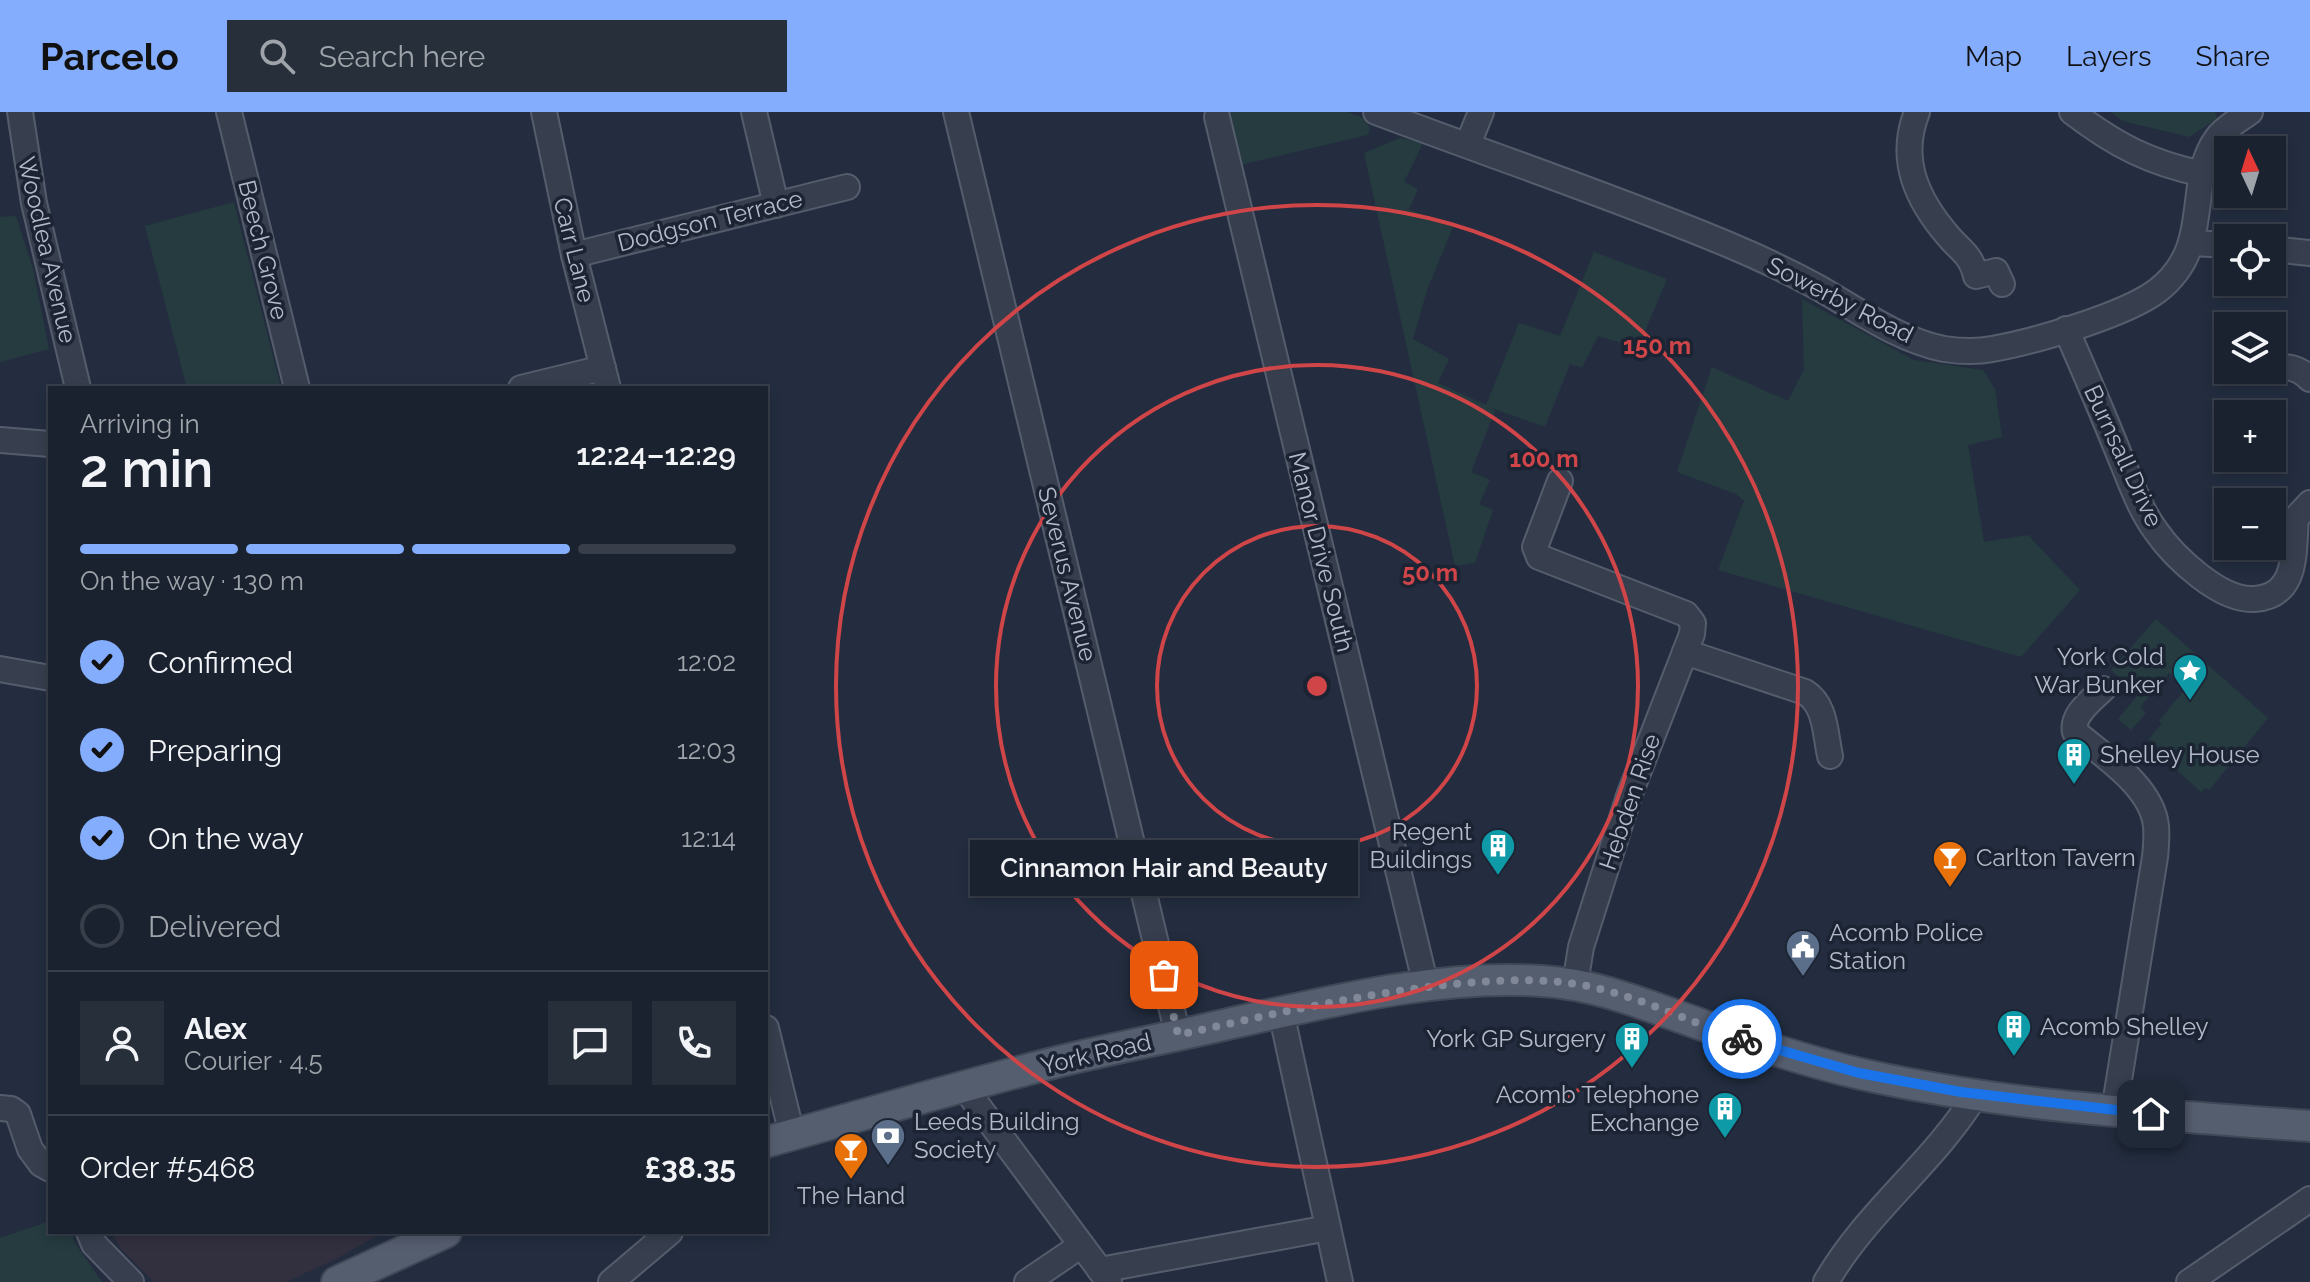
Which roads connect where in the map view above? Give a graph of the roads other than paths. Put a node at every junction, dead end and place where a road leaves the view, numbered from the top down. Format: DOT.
graph roads {
  1 [pos="20,112"];
  2 [pos="229,112"];
  3 [pos="544,112"];
  4 [pos="754,112"];
  5 [pos="956,112"];
  6 [pos="1376,112"];
  7 [pos="1481,112"];
  8 [pos="1917,112"];
  9 [pos="2072,112"];
  10 [pos="2250,112"];
  11 [pos="1217,117"];
  12 [pos="1468,144"];
  13 [pos="2203,174"];
  14 [pos="847,187"];
  15 [pos="776,205"];
  16 [pos="2192,243"];
  17 [pos="2214,244"];
  18 [pos="2286,250"];
  19 [pos="2310,253"];
  20 [pos="574,255"];
  21 [pos="2002,284"];
  22 [pos="2066,329"];
  23 [pos="2286,366"];
  24 [pos="606,378"];
  25 [pos="2310,379"];
  26 [pos="78,386"];
  27 [pos="297,386"];
  28 [pos="538,386"];
  29 [pos="0,440"];
  30 [pos="48,444"];
  31 [pos="1560,481"];
  32 [pos="2310,503"];
  33 [pos="1685,652"];
  34 [pos="0,669"];
  35 [pos="48,678"];
  36 [pos="2103,689"];
  37 [pos="1830,756"];
  38 [pos="1575,984"];
  39 [pos="1426,986"];
  40 [pos="1281,1012"];
  41 [pos="1178,1035"];
  42 [pos="768,1045"];
  43 [pos="964,1087"];
  44 [pos="1976,1094"];
  45 [pos="0,1108"];
  46 [pos="2114,1111"];
  47 [pos="2310,1126"];
  48 [pos="779,1138"];
  49 [pos="48,1168"];
  50 [pos="2310,1199"];
  51 [pos="1328,1228"];
  52 [pos="90,1234"];
  53 [pos="442,1234"];
  54 [pos="668,1234"];
  55 [pos="1080,1246"];
  56 [pos="1104,1276"];
  57 [pos="131,1282"];
  58 [pos="337,1282"];
  59 [pos="611,1282"];
  60 [pos="1027,1282"];
  61 [pos="1340,1282"];
  62 [pos="1826,1282"];
  63 [pos="2189,1282"];
  1 -- 26 [label="street, Woodlea Avenue"];
  2 -- 27 [label="street, Beech Grove"];
  3 -- 20 [label="street, Carr Lane"];
  4 -- 15 [label="street"];
  5 -- 41 [label="street, Severus Avenue"];
  6 -- 12 [label="street, Sowerby Road"];
  7 -- 12 [label="street"];
  8 -- 21 [label="street"];
  9 -- 13 [label="street"];
  10 -- 13 [label="street, Sowerby Road"];
  11 -- 39 [label="street, Manor Drive South"];
  12 -- 22 [label="street, Sowerby Road"];
  13 -- 16 [label="street, Sowerby Road"];
  14 -- 15 [label="street, Dodgson Terrace"];
  15 -- 20 [label="street, Dodgson Terrace"];
  16 -- 17 [label="street"];
  16 -- 22 [label="street, Sowerby Road"];
  18 -- 19 [label="street"];
  20 -- 24 [label="street, Carr Lane"];
  22 -- 32 [label="street, Burnsall Drive"];
  23 -- 25 [label="street"];
  24 -- 28 [label="street"];
  29 -- 30 [label="street"];
  31 -- 33 [label="street, Hebden Rise"];
  33 -- 37 [label="street"];
  33 -- 38 [label="street, Hebden Rise"];
  34 -- 35 [label="street"];
  36 -- 46 [label="street"];
  38 -- 39 [label="main road, York Road"];
  38 -- 44 [label="main road, York Road"];
  39 -- 40 [label="main road, York Road"];
  40 -- 41 [label="main road, York Road"];
  40 -- 51 [label="street"];
  41 -- 43 [label="main road, York Road"];
  42 -- 48 [label="street"];
  43 -- 48 [label="main road, York Road"];
  43 -- 55 [label="street"];
  44 -- 46 [label="main road, York Road"];
  44 -- 62 [label="street"];
  45 -- 49 [label="street"];
  46 -- 47 [label="main road, York Road"];
  50 -- 63 [label="street"];
  51 -- 56 [label="street"];
  51 -- 61 [label="street"];
  52 -- 57 [label="street"];
  53 -- 58 [label="main road"];
  54 -- 59 [label="street"];
  55 -- 56 [label="street"];
  55 -- 60 [label="street"];
}
